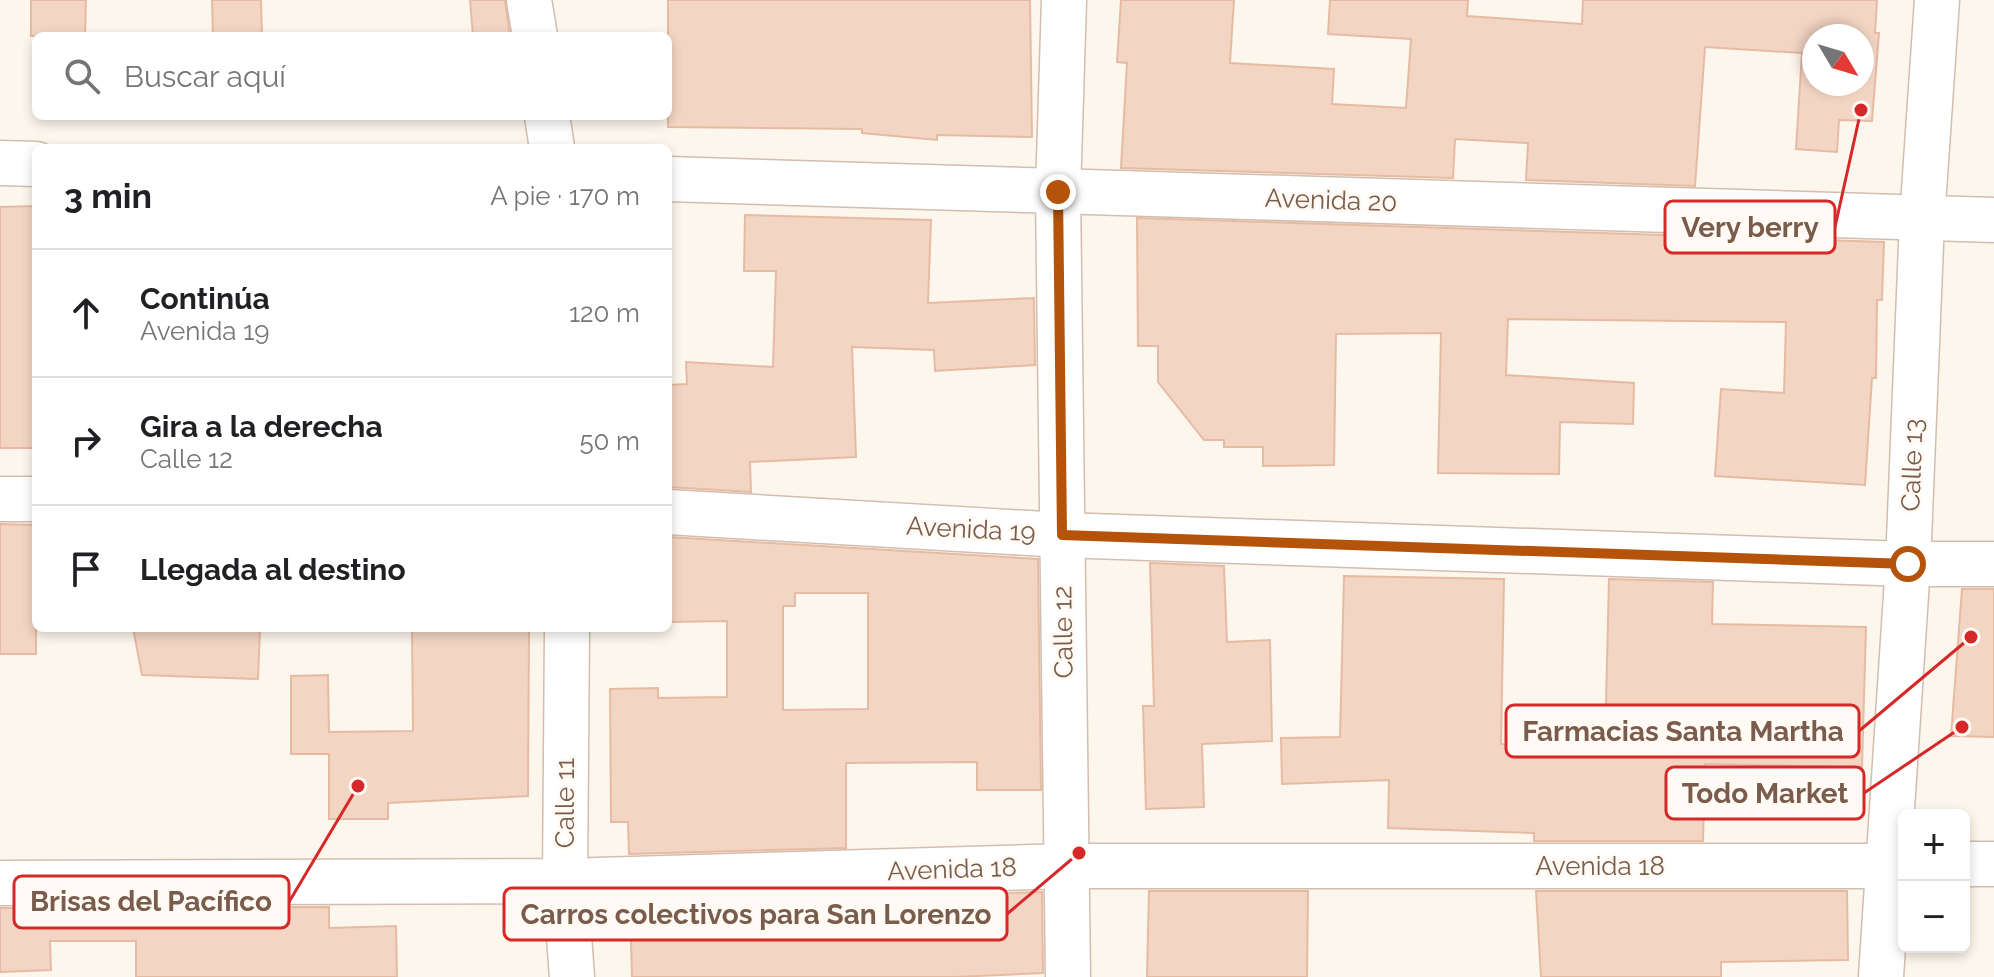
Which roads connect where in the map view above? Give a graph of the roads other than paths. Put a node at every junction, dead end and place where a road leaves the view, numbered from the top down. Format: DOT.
graph roads {
  1 [pos="529,0"];
  2 [pos="1064,0"];
  3 [pos="1937,0"];
  4 [pos="534,32"];
  5 [pos="548,120"];
  6 [pos="551,144"];
  7 [pos="0,163"];
  8 [pos="32,164"];
  9 [pos="672,179"];
  10 [pos="1058,192"];
  11 [pos="1922,220"];
  12 [pos="1994,220"];
  13 [pos="0,499"];
  14 [pos="32,499"];
  15 [pos="672,512"];
  16 [pos="1062,535"];
  17 [pos="1908,564"];
  18 [pos="1994,564"];
  19 [pos="567,632"];
  20 [pos="1970,864"];
  21 [pos="1994,864"];
  22 [pos="1067,866"];
  23 [pos="1895,866"];
  24 [pos="565,881"];
  25 [pos="0,883"];
  26 [pos="572,977"];
  27 [pos="1068,977"];
  28 [pos="1881,977"];
  1 -- 4 [label="street"];
  2 -- 10 [label="street, Calle 12"];
  3 -- 11 [label="street, Calle 13"];
  5 -- 6 [label="street"];
  7 -- 8 [label="street"];
  9 -- 10 [label="street, Avenida 20"];
  10 -- 11 [label="street, Avenida 20"];
  10 -- 16 [label="street, Calle 12"];
  11 -- 12 [label="street, Avenida 20"];
  11 -- 17 [label="street, Calle 13"];
  13 -- 14 [label="street"];
  15 -- 16 [label="street, Avenida 19"];
  16 -- 17 [label="street, Avenida 19"];
  16 -- 22 [label="street, Calle 12"];
  17 -- 18 [label="street, Avenida 19"];
  17 -- 23 [label="street, Calle 13"];
  19 -- 24 [label="street, Calle 11"];
  20 -- 21 [label="street"];
  22 -- 23 [label="street, Avenida 18"];
  22 -- 24 [label="street, Avenida 18"];
  22 -- 27 [label="street, Calle 12"];
  23 -- 28 [label="street, Calle 13"];
  24 -- 25 [label="street, Avenida 18"];
  24 -- 26 [label="street, Calle 11"];
}
